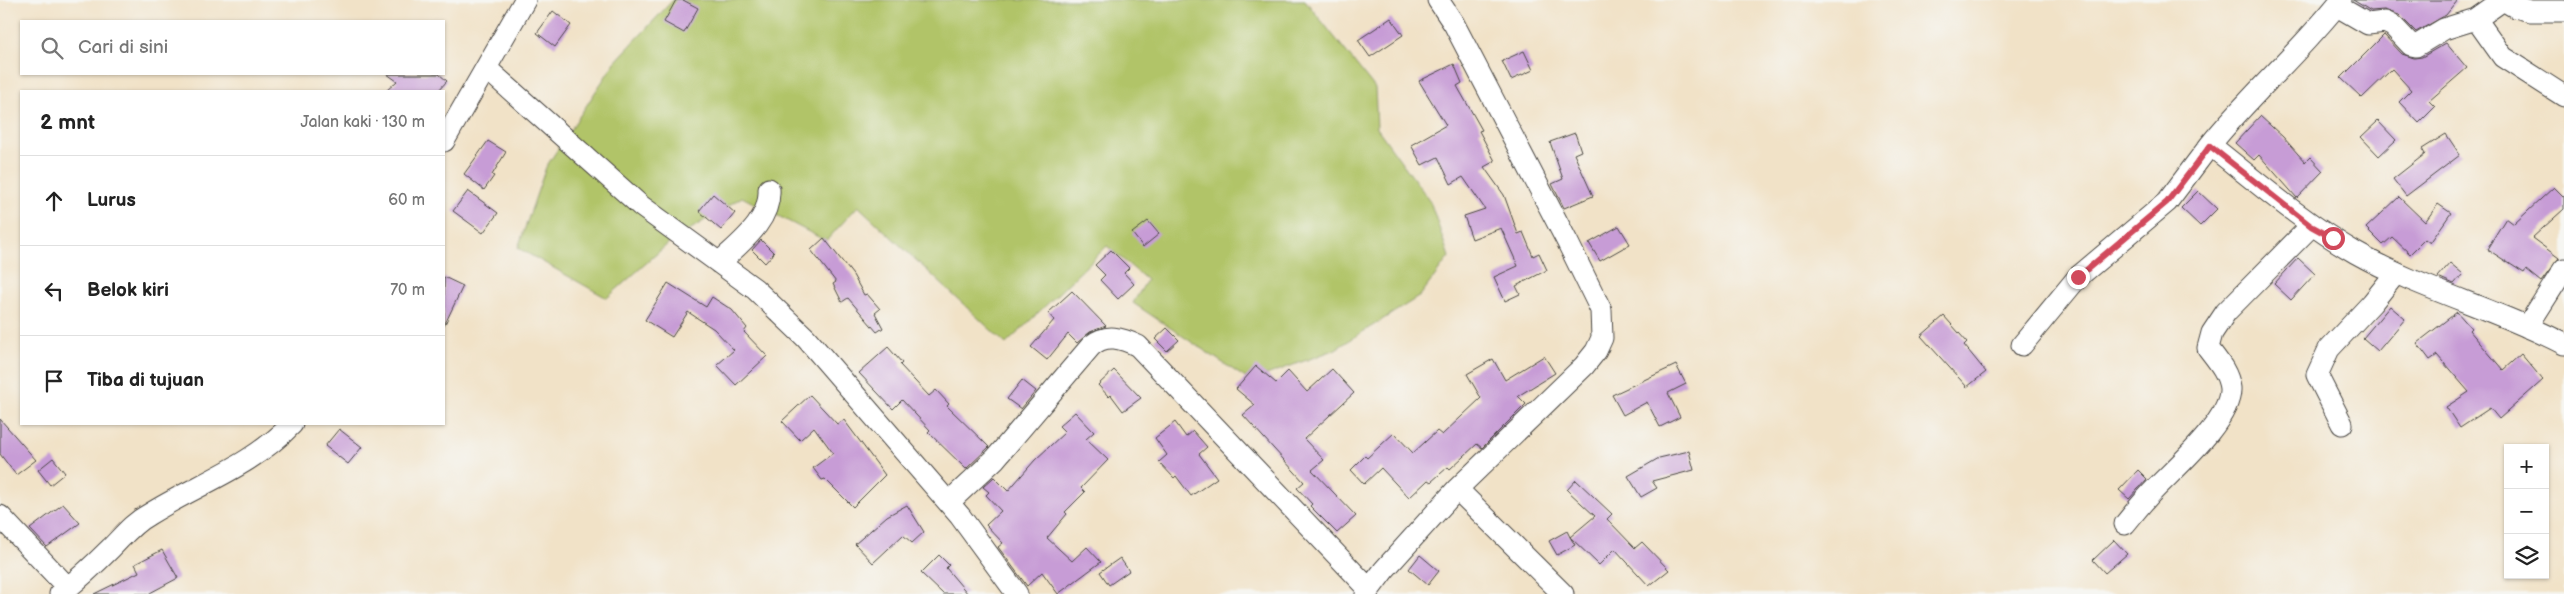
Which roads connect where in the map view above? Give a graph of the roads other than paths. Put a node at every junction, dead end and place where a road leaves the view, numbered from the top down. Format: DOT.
graph roads {
  1 [pos="525,0"];
  2 [pos="1438,0"];
  3 [pos="2339,3"];
  4 [pos="2564,11"];
  5 [pos="2476,20"];
  6 [pos="486,68"];
  7 [pos="2564,96"];
  8 [pos="445,139"];
  9 [pos="2210,146"];
  10 [pos="769,189"];
  11 [pos="2311,226"];
  12 [pos="719,263"];
  13 [pos="2564,269"];
  14 [pos="2396,273"];
  15 [pos="2527,327"];
  16 [pos="2564,344"];
  17 [pos="2022,345"];
  18 [pos="2342,424"];
  19 [pos="291,425"];
  20 [pos="1457,489"];
  21 [pos="948,502"];
  22 [pos="0,516"];
  23 [pos="2125,524"];
  24 [pos="64,591"];
  25 [pos="1367,591"];
  26 [pos="1017,594"];
  27 [pos="1563,594"];
  1 -- 6 [label="street"];
  2 -- 20 [label="street"];
  3 -- 5 [label="street"];
  3 -- 9 [label="street"];
  4 -- 5 [label="street"];
  5 -- 7 [label="street"];
  6 -- 8 [label="street"];
  6 -- 12 [label="street"];
  9 -- 11 [label="street"];
  9 -- 17 [label="street"];
  10 -- 12 [label="street"];
  11 -- 14 [label="street"];
  11 -- 23 [label="street"];
  12 -- 21 [label="street"];
  13 -- 15 [label="street"];
  14 -- 15 [label="street"];
  14 -- 18 [label="street"];
  15 -- 16 [label="street"];
  19 -- 24 [label="street"];
  20 -- 25 [label="street"];
  20 -- 27 [label="street"];
  21 -- 25 [label="street"];
  21 -- 26 [label="street"];
  22 -- 24 [label="street"];
}
